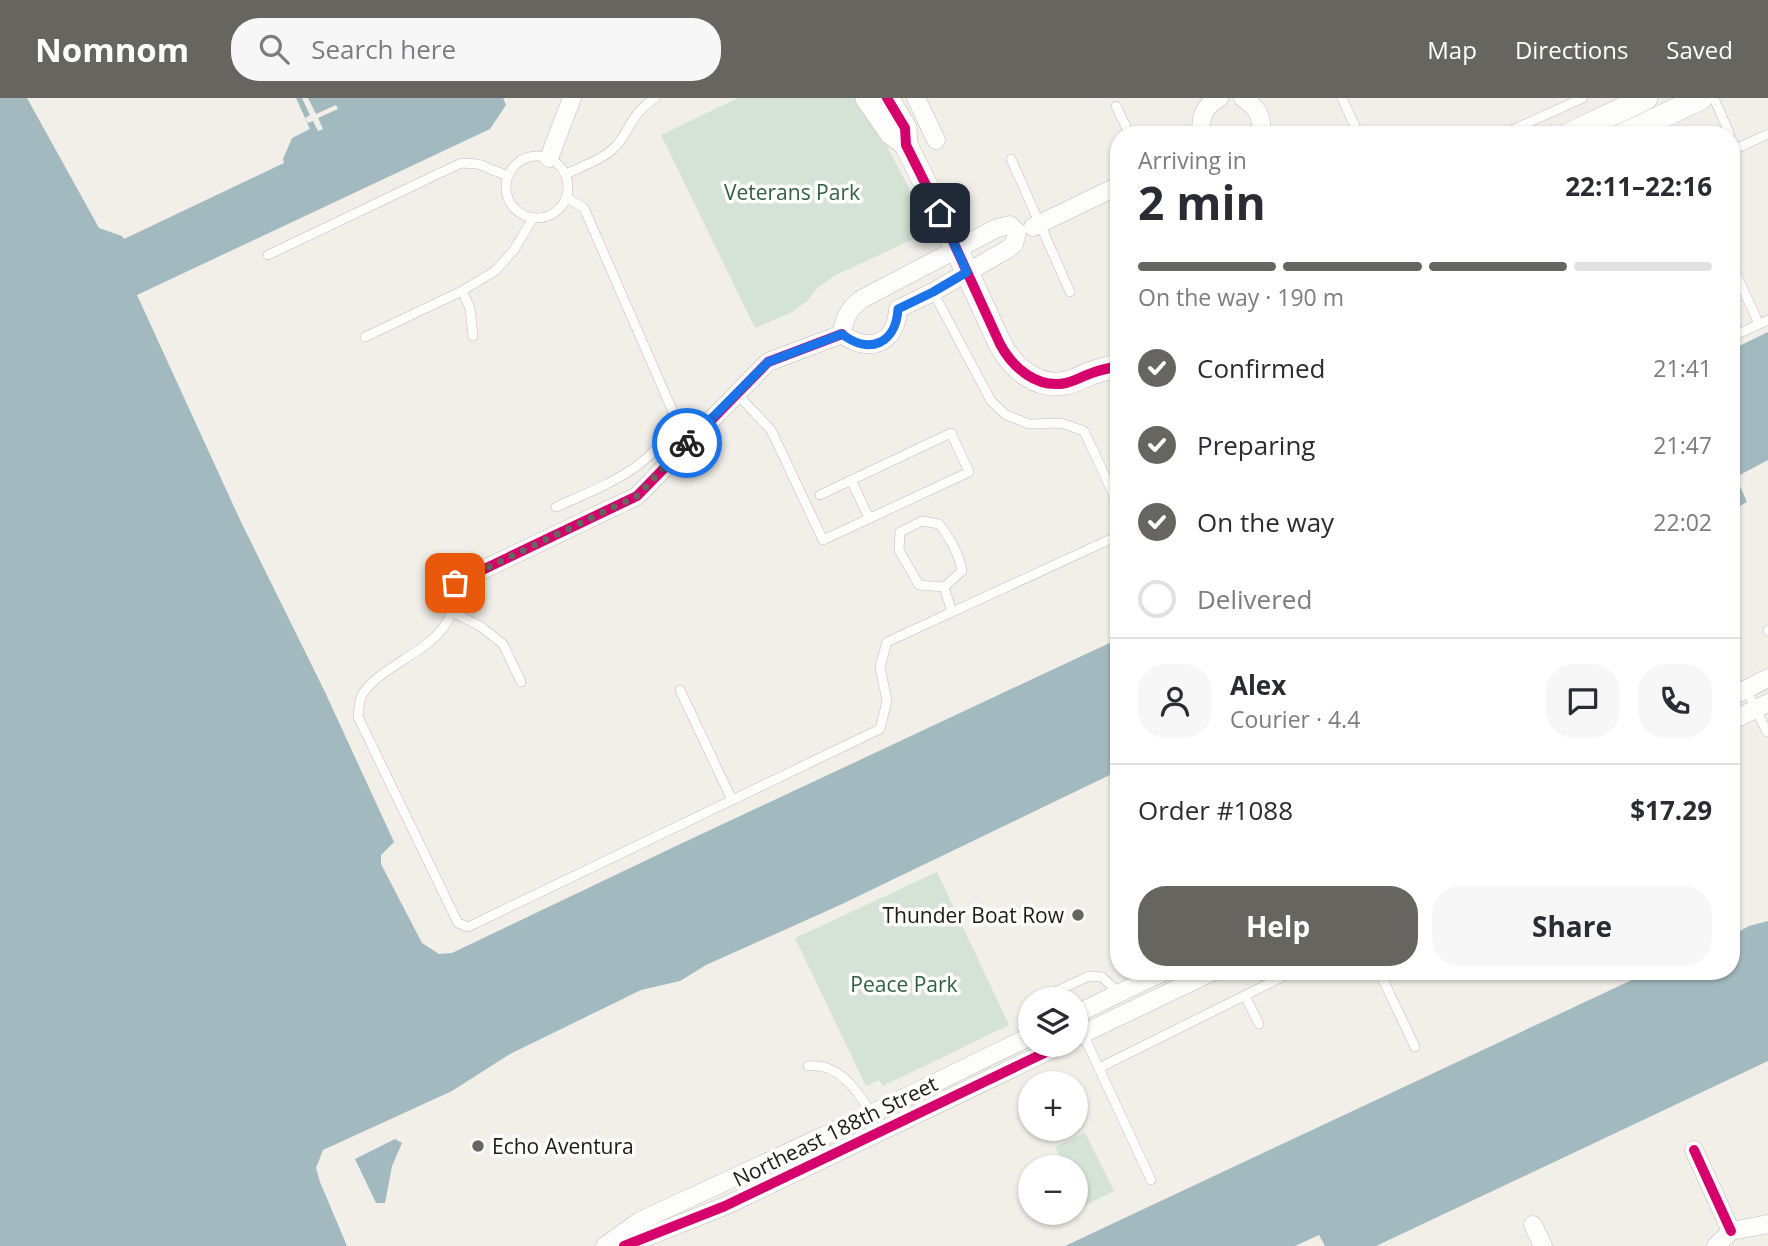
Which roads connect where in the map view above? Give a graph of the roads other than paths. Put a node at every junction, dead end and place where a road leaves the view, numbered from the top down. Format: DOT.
graph roads {
  1 [pos="572,98"];
  2 [pos="654,98"];
  3 [pos="867,98"];
  4 [pos="887,98"];
  5 [pos="916,98"];
  6 [pos="1219,98"];
  7 [pos="1342,98"];
  8 [pos="1583,98"];
  9 [pos="1646,98"];
  10 [pos="1701,98"];
  11 [pos="1714,98"];
  12 [pos="1115,106"];
  13 [pos="1255,111"];
  14 [pos="1125,126"];
  15 [pos="1201,126"];
  16 [pos="1264,126"];
  17 [pos="1355,126"];
  18 [pos="1521,126"];
  19 [pos="1583,126"];
  20 [pos="1642,126"];
  21 [pos="1726,126"];
  22 [pos="1768,134"];
  23 [pos="936,140"];
  24 [pos="906,145"];
  25 [pos="1740,147"];
  26 [pos="549,158"];
  27 [pos="1011,159"];
  28 [pos="566,174"];
  29 [pos="508,176"];
  30 [pos="1110,191"];
  31 [pos="567,198"];
  32 [pos="533,218"];
  33 [pos="1028,228"];
  34 [pos="957,249"];
  35 [pos="268,255"];
  36 [pos="967,272"];
  37 [pos="1740,280"];
  38 [pos="462,291"];
  39 [pos="933,292"];
  40 [pos="1070,292"];
  41 [pos="1763,322"];
  42 [pos="842,334"];
  43 [pos="1740,334"];
  44 [pos="473,336"];
  45 [pos="365,337"];
  46 [pos="1110,359"];
  47 [pos="1110,368"];
  48 [pos="1095,372"];
  49 [pos="736,393"];
  50 [pos="851,480"];
  51 [pos="1110,487"];
  52 [pos="820,495"];
  53 [pos="556,507"];
  54 [pos="869,518"];
  55 [pos="1110,539"];
  56 [pos="455,583"];
  57 [pos="944,587"];
  58 [pos="452,612"];
  59 [pos="952,612"];
  60 [pos="1768,678"];
  61 [pos="521,682"];
  62 [pos="680,690"];
  63 [pos="1740,692"];
  64 [pos="1740,694"];
  65 [pos="1762,706"];
  66 [pos="1740,717"];
  67 [pos="1768,732"];
  68 [pos="732,800"];
  69 [pos="1146,980"];
  70 [pos="1195,980"];
  71 [pos="1276,980"];
  72 [pos="1382,980"];
  73 [pos="1066,987"];
  74 [pos="1119,993"];
  75 [pos="1245,996"];
  76 [pos="1088,1008"];
  77 [pos="1259,1024"];
  78 [pos="1088,1031"];
  79 [pos="1088,1046"];
  80 [pos="1415,1047"];
  81 [pos="1018,1053"];
  82 [pos="1018,1056"];
  83 [pos="808,1066"];
  84 [pos="1099,1068"];
  85 [pos="869,1115"];
  86 [pos="863,1139"];
  87 [pos="1694,1150"];
  88 [pos="1151,1180"];
  89 [pos="720,1184"];
  90 [pos="713,1210"];
  91 [pos="658,1213"];
  92 [pos="678,1223"];
  93 [pos="1768,1224"];
  94 [pos="1533,1225"];
  95 [pos="1731,1231"];
  96 [pos="605,1246"];
  97 [pos="624,1246"];
  98 [pos="1544,1246"];
  99 [pos="1716,1246"];
  1 -- 26 [label="street"];
  2 -- 28 [label="lane"];
  3 -- 24 [label="street"];
  4 -- 24 [label="street"];
  5 -- 23 [label="street"];
  6 -- 15 [label="street"];
  7 -- 17 [label="lane"];
  8 -- 18 [label="lane"];
  9 -- 19 [label="street"];
  10 -- 20 [label="street"];
  11 -- 21 [label="lane"];
  12 -- 14 [label="lane"];
  13 -- 16 [label="lane"];
  22 -- 25 [label="lane"];
  24 -- 34 [label="street"];
  26 -- 28 [label="lane"];
  26 -- 29 [label="lane"];
  27 -- 33 [label="lane"];
  28 -- 31 [label="lane"];
  29 -- 32 [label="lane"];
  29 -- 35 [label="lane"];
  30 -- 33 [label="street"];
  31 -- 32 [label="lane"];
  31 -- 53 [label="lane"];
  32 -- 38 [label="lane"];
  33 -- 34 [label="street"];
  33 -- 36 [label="street"];
  33 -- 40 [label="lane"];
  34 -- 36 [label="street"];
  34 -- 42 [label="street"];
  36 -- 39 [label="street"];
  36 -- 48 [label="street"];
  37 -- 41 [label="lane"];
  38 -- 44 [label="lane"];
  38 -- 45 [label="lane"];
  39 -- 42 [label="street"];
  39 -- 51 [label="lane"];
  41 -- 43 [label="lane"];
  42 -- 49 [label="street"];
  46 -- 48 [label="street"];
  47 -- 48 [label="street"];
  49 -- 54 [label="lane"];
  49 -- 56 [label="street"];
  50 -- 52 [label="lane"];
  50 -- 54 [label="lane"];
  50 -- 54 [label="lane"];
  55 -- 59 [label="lane"];
  56 -- 58 [label="lane"];
  57 -- 57 [label="lane"];
  57 -- 59 [label="lane"];
  58 -- 61 [label="lane"];
  58 -- 68 [label="lane"];
  59 -- 68 [label="lane"];
  60 -- 63 [label="street"];
  62 -- 68 [label="lane"];
  64 -- 65 [label="lane"];
  65 -- 66 [label="street"];
  65 -- 67 [label="lane"];
  69 -- 74 [label="street"];
  70 -- 78 [label="street"];
  71 -- 75 [label="lane"];
  72 -- 80 [label="lane"];
  73 -- 74 [label="lane"];
  74 -- 76 [label="street"];
  75 -- 77 [label="lane"];
  75 -- 84 [label="lane"];
  79 -- 84 [label="lane"];
  81 -- 85 [label="street, Northeast 188th Street"];
  82 -- 86 [label="street, Northeast 188th Street"];
  83 -- 85 [label="lane"];
  84 -- 88 [label="lane"];
  85 -- 86 [label="lane"];
  85 -- 89 [label="street, Northeast 188th Street"];
  86 -- 90 [label="street, Northeast 188th Street"];
  87 -- 95 [label="street"];
  89 -- 90 [label="lane"];
  89 -- 91 [label="street, Northeast 188th Street"];
  90 -- 92 [label="street, Northeast 188th Street"];
  91 -- 92 [label="lane"];
  91 -- 96 [label="street, Northeast 188th Street"];
  92 -- 97 [label="street, Northeast 188th Street"];
  93 -- 95 [label="street"];
  94 -- 98 [label="street"];
  95 -- 99 [label="street"];
}
